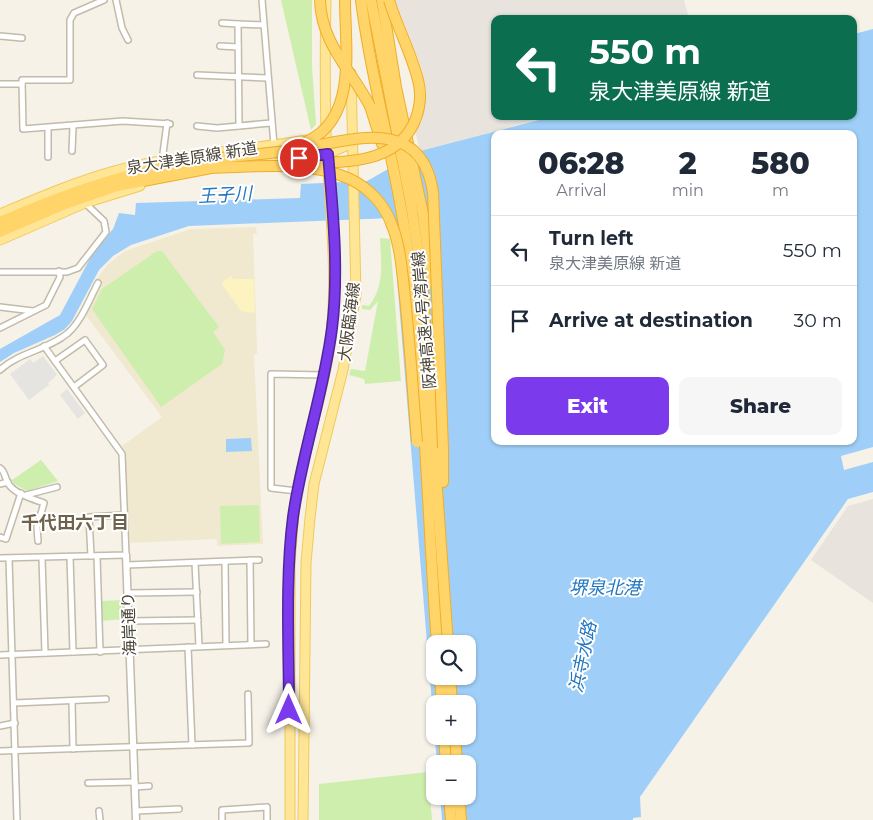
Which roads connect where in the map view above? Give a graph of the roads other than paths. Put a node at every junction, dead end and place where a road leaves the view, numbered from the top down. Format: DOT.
graph roads {
  1 [pos="104,0"];
  2 [pos="116,0"];
  3 [pos="262,0"];
  4 [pos="320,0"];
  5 [pos="326,0"];
  6 [pos="344,0"];
  7 [pos="349,0"];
  8 [pos="361,0"];
  9 [pos="371,0"];
  10 [pos="382,0"];
  11 [pos="389,0"];
  12 [pos="97,1"];
  13 [pos="222,23"];
  14 [pos="238,24"];
  15 [pos="264,26"];
  16 [pos="0,36"];
  17 [pos="22,38"];
  18 [pos="128,40"];
  19 [pos="220,46"];
  20 [pos="238,47"];
  21 [pos="197,75"];
  22 [pos="239,77"];
  23 [pos="267,78"];
  24 [pos="0,84"];
  25 [pos="22,84"];
  26 [pos="271,123"];
  27 [pos="73,126"];
  28 [pos="197,126"];
  29 [pos="239,126"];
  30 [pos="48,129"];
  31 [pos="326,136"];
  32 [pos="352,143"];
  33 [pos="274,146"];
  34 [pos="72,151"];
  35 [pos="328,154"];
  36 [pos="48,157"];
  37 [pos="162,161"];
  38 [pos="210,163"];
  39 [pos="86,203"];
  40 [pos="0,214"];
  41 [pos="0,222"];
  42 [pos="0,232"];
  43 [pos="0,240"];
  44 [pos="407,244"];
  45 [pos="59,271"];
  46 [pos="0,272"];
  47 [pos="98,283"];
  48 [pos="0,307"];
  49 [pos="33,311"];
  50 [pos="0,328"];
  51 [pos="44,346"];
  52 [pos="55,361"];
  53 [pos="439,367"];
  54 [pos="0,370"];
  55 [pos="324,374"];
  56 [pos="74,387"];
  57 [pos="0,468"];
  58 [pos="8,482"];
  59 [pos="0,484"];
  60 [pos="57,487"];
  61 [pos="297,491"];
  62 [pos="23,495"];
  63 [pos="124,515"];
  64 [pos="0,537"];
  65 [pos="38,541"];
  66 [pos="126,555"];
  67 [pos="91,556"];
  68 [pos="97,556"];
  69 [pos="70,557"];
  70 [pos="0,558"];
  71 [pos="42,558"];
  72 [pos="9,559"];
  73 [pos="250,560"];
  74 [pos="259,560"];
  75 [pos="225,562"];
  76 [pos="195,563"];
  77 [pos="126,564"];
  78 [pos="431,568"];
  79 [pos="196,592"];
  80 [pos="128,593"];
  81 [pos="198,620"];
  82 [pos="129,621"];
  83 [pos="436,635"];
  84 [pos="448,635"];
  85 [pos="449,635"];
  86 [pos="251,644"];
  87 [pos="266,644"];
  88 [pos="226,645"];
  89 [pos="199,646"];
  90 [pos="188,647"];
  91 [pos="130,649"];
  92 [pos="73,652"];
  93 [pos="100,652"];
  94 [pos="45,653"];
  95 [pos="12,654"];
  96 [pos="0,655"];
  97 [pos="248,694"];
  98 [pos="106,699"];
  99 [pos="72,701"];
  100 [pos="14,703"];
  101 [pos="15,723"];
  102 [pos="0,726"];
  103 [pos="192,745"];
  104 [pos="134,747"];
  105 [pos="73,749"];
  106 [pos="16,750"];
  107 [pos="0,751"];
  108 [pos="88,783"];
  109 [pos="135,785"];
  110 [pos="149,786"];
  111 [pos="450,805"];
  112 [pos="460,805"];
  113 [pos="179,809"];
  114 [pos="99,811"];
  115 [pos="136,811"];
  116 [pos="17,820"];
  117 [pos="100,820"];
  118 [pos="136,820"];
  119 [pos="222,820"];
  120 [pos="267,820"];
  121 [pos="290,820"];
  122 [pos="304,820"];
  123 [pos="451,820"];
  124 [pos="461,820"];
  1 -- 12 [label="street"];
  2 -- 18 [label="street"];
  3 -- 15 [label="street"];
  4 -- 44 [label="highway, bridge"];
  5 -- 31 [label="main road, 大阪臨海線"];
  6 -- 38 [label="highway, bridge"];
  7 -- 32 [label="main road, 大阪臨海線"];
  8 -- 44 [label="highway, 阪神高速4号湾岸線, bridge"];
  9 -- 84 [label="highway, 阪神高速4号湾岸線"];
  10 -- 53 [label="highway, bridge"];
  11 -- 38 [label="highway, bridge"];
  12 -- 25 [label="street"];
  13 -- 14 [label="street"];
  14 -- 15 [label="street"];
  14 -- 20 [label="street"];
  15 -- 23 [label="street"];
  16 -- 17 [label="street"];
  19 -- 20 [label="street"];
  20 -- 22 [label="street"];
  21 -- 22 [label="street"];
  22 -- 23 [label="street"];
  22 -- 29 [label="street"];
  23 -- 26 [label="street"];
  24 -- 25 [label="street"];
  25 -- 30 [label="street"];
  26 -- 29 [label="street"];
  26 -- 33 [label="street"];
  27 -- 30 [label="street"];
  27 -- 34 [label="street"];
  27 -- 37 [label="street"];
  28 -- 29 [label="street"];
  30 -- 36 [label="street"];
  31 -- 32 [label="main road, 泉大津美原線 新道"];
  31 -- 33 [label="main road, 泉大津美原線 新道"];
  31 -- 35 [label="main road, 大阪臨海線"];
  32 -- 35 [label="main road, 泉大津美原線 新道"];
  32 -- 122 [label="main road, 大阪臨海線"];
  33 -- 37 [label="main road, 泉大津美原線 新道"];
  35 -- 39 [label="main road, 泉大津美原線 新道"];
  35 -- 55 [label="main road, 大阪臨海線"];
  37 -- 40 [label="main road, 泉大津美原線 新道"];
  38 -- 41 [label="highway"];
  38 -- 42 [label="highway"];
  38 -- 53 [label="highway, bridge"];
  38 -- 78 [label="highway, bridge"];
  39 -- 43 [label="main road, 泉大津美原線 新道"];
  39 -- 45 [label="street"];
  44 -- 78 [label="highway, 阪神高速4号湾岸線"];
  45 -- 46 [label="street"];
  45 -- 49 [label="street"];
  47 -- 51 [label="street"];
  48 -- 49 [label="street"];
  49 -- 50 [label="street"];
  51 -- 52 [label="street"];
  51 -- 54 [label="street"];
  52 -- 56 [label="street"];
  52 -- 56 [label="street"];
  53 -- 85 [label="highway, bridge"];
  55 -- 61 [label="main road, 大阪臨海線"];
  55 -- 61 [label="street"];
  56 -- 63 [label="street"];
  57 -- 58 [label="street"];
  58 -- 59 [label="street"];
  58 -- 62 [label="street"];
  60 -- 62 [label="street"];
  61 -- 121 [label="main road, 大阪臨海線"];
  62 -- 64 [label="street"];
  62 -- 65 [label="street"];
  63 -- 66 [label="street"];
  63 -- 67 [label="street"];
  66 -- 68 [label="street"];
  66 -- 77 [label="street, 海岸通り"];
  67 -- 68 [label="street"];
  67 -- 69 [label="street"];
  68 -- 93 [label="street"];
  69 -- 71 [label="street"];
  69 -- 92 [label="street"];
  70 -- 72 [label="street"];
  71 -- 72 [label="street"];
  71 -- 94 [label="street"];
  72 -- 95 [label="street"];
  73 -- 74 [label="street"];
  73 -- 75 [label="street"];
  73 -- 86 [label="street"];
  75 -- 76 [label="street"];
  75 -- 88 [label="street"];
  76 -- 77 [label="street"];
  76 -- 79 [label="street"];
  77 -- 80 [label="street, 海岸通り"];
  78 -- 83 [label="highway, 阪神高速4号湾岸線"];
  79 -- 80 [label="street"];
  79 -- 81 [label="street"];
  80 -- 82 [label="street, 海岸通り"];
  81 -- 82 [label="street"];
  81 -- 89 [label="street"];
  82 -- 91 [label="street, 海岸通り"];
  86 -- 87 [label="street"];
  86 -- 88 [label="street"];
  88 -- 89 [label="street"];
  89 -- 90 [label="street"];
  90 -- 91 [label="street"];
  90 -- 103 [label="street"];
  91 -- 93 [label="street"];
  91 -- 104 [label="street, 海岸通り"];
  92 -- 93 [label="street"];
  92 -- 94 [label="street"];
  94 -- 95 [label="street"];
  95 -- 96 [label="street"];
  95 -- 100 [label="street"];
  97 -- 103 [label="street"];
  98 -- 99 [label="street"];
  99 -- 100 [label="street"];
  99 -- 105 [label="street"];
  100 -- 101 [label="street"];
  101 -- 102 [label="street"];
  101 -- 106 [label="street"];
  103 -- 104 [label="street"];
  104 -- 105 [label="street"];
  104 -- 109 [label="street, 海岸通り"];
  105 -- 106 [label="street"];
  106 -- 107 [label="street"];
  106 -- 116 [label="street"];
  108 -- 109 [label="street"];
  109 -- 110 [label="street"];
  109 -- 115 [label="street, 海岸通り"];
  111 -- 123 [label="highway"];
  112 -- 124 [label="highway"];
  113 -- 115 [label="street"];
  114 -- 117 [label="street"];
  115 -- 118 [label="street, 海岸通り"];
  119 -- 120 [label="street"];
}
